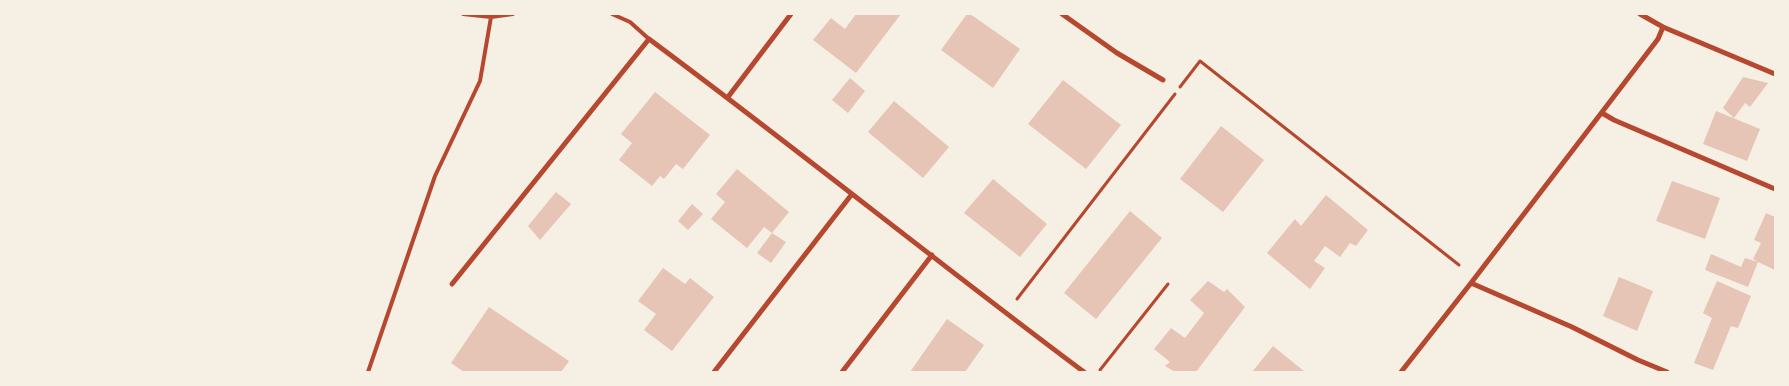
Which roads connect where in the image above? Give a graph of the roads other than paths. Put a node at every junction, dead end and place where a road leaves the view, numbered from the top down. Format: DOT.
graph roads {
  1 [pos="463,14"];
  2 [pos="513,14"];
  3 [pos="612,14"];
  4 [pos="791,14"];
  5 [pos="1062,14"];
  6 [pos="1640,14"];
  7 [pos="491,17"];
  8 [pos="1663,27"];
  9 [pos="649,39"];
  10 [pos="1775,74"];
  11 [pos="1163,80"];
  12 [pos="728,97"];
  13 [pos="1602,112"];
  14 [pos="1775,189"];
  15 [pos="852,194"];
  16 [pos="932,255"];
  17 [pos="1472,283"];
  18 [pos="452,284"];
  19 [pos="368,372"];
  20 [pos="714,372"];
  21 [pos="842,372"];
  22 [pos="1084,372"];
  23 [pos="1401,372"];
  24 [pos="1667,372"];
  1 -- 7 [label="lane"];
  2 -- 7 [label="lane"];
  3 -- 9 [label="lane"];
  4 -- 12 [label="street"];
  5 -- 11 [label="street"];
  6 -- 8 [label="street"];
  7 -- 19 [label="lane"];
  8 -- 10 [label="street"];
  8 -- 13 [label="street"];
  9 -- 12 [label="street"];
  9 -- 18 [label="street"];
  12 -- 15 [label="street"];
  13 -- 14 [label="street"];
  13 -- 17 [label="street"];
  15 -- 16 [label="street"];
  15 -- 20 [label="street"];
  16 -- 21 [label="street"];
  16 -- 22 [label="street"];
  17 -- 23 [label="street"];
  17 -- 24 [label="street"];
}
